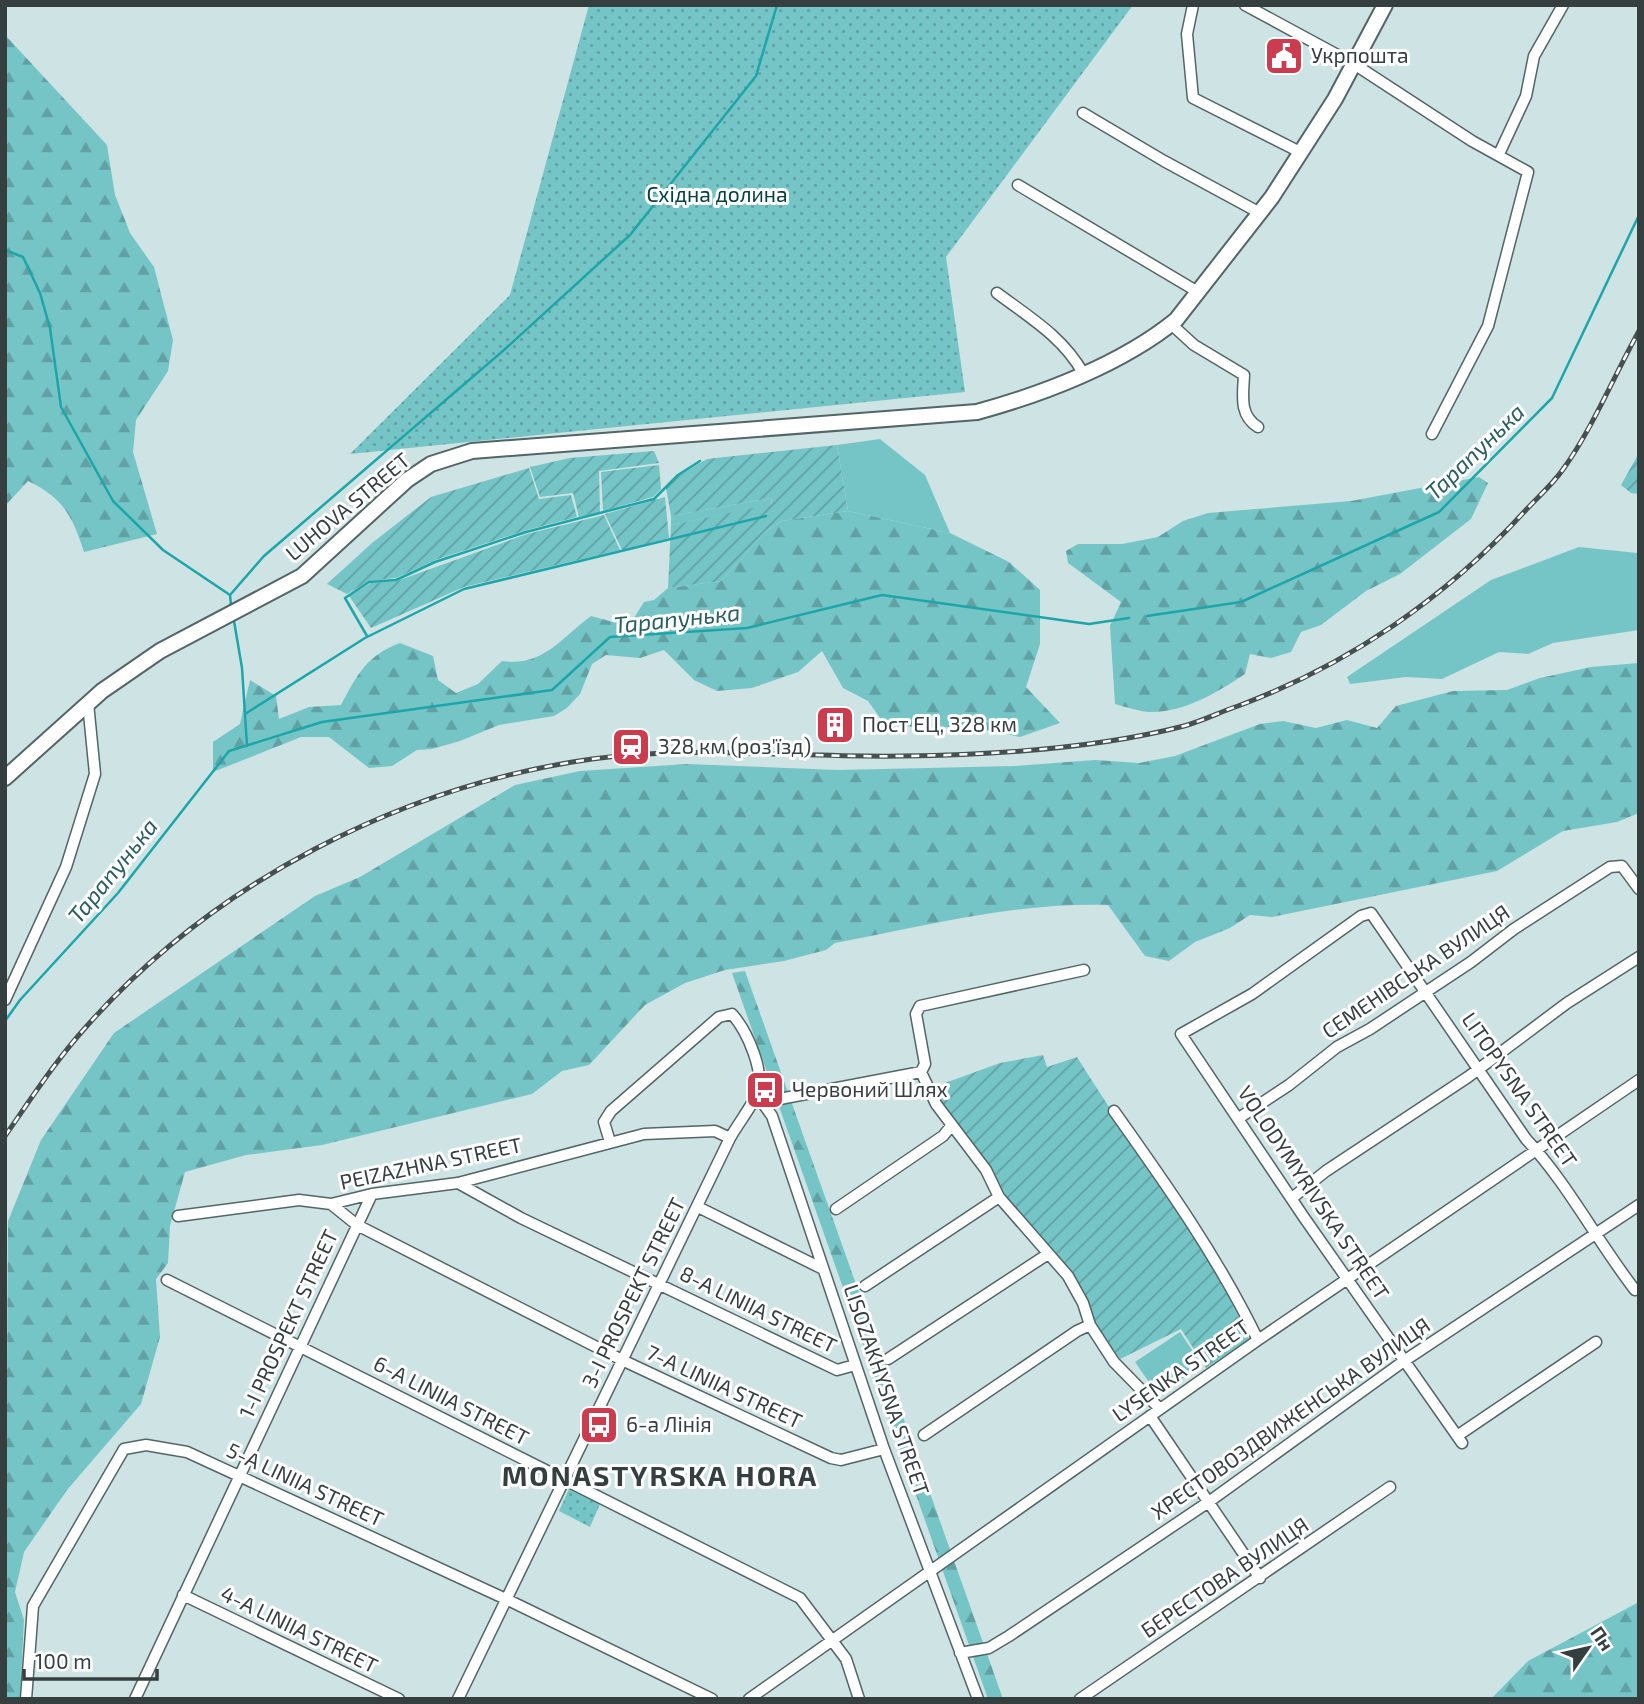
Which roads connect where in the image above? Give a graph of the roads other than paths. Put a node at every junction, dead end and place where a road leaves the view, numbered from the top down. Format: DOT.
graph roads {
  1 [pos="1193,5"];
  2 [pos="1245,5"];
  3 [pos="1385,5"];
  4 [pos="1563,5"];
  5 [pos="1354,64"];
  6 [pos="1083,113"];
  7 [pos="1300,152"];
  8 [pos="1499,154"];
  9 [pos="1018,185"];
  10 [pos="1260,213"];
  11 [pos="1198,292"];
  12 [pos="997,293"];
  13 [pos="1171,324"];
  14 [pos="1083,373"];
  15 [pos="1258,427"];
  16 [pos="1432,434"];
  17 [pos="88,703"];
  18 [pos="5,778"];
  19 [pos="1639,888"];
  20 [pos="1639,957"];
  21 [pos="1084,970"];
  22 [pos="1426,990"];
  23 [pos="5,1000"];
  24 [pos="1181,1034"];
  25 [pos="923,1068"];
  26 [pos="1479,1068"];
  27 [pos="1639,1080"];
  28 [pos="761,1098"];
  29 [pos="1114,1111"];
  30 [pos="1239,1118"];
  31 [pos="952,1125"];
  32 [pos="730,1138"];
  33 [pos="610,1142"];
  34 [pos="1536,1150"];
  35 [pos="457,1182"];
  36 [pos="372,1194"];
  37 [pos="999,1197"];
  38 [pos="1292,1198"];
  39 [pos="331,1204"];
  40 [pos="1639,1205"];
  41 [pos="698,1207"];
  42 [pos="836,1209"];
  43 [pos="177,1216"];
  44 [pos="357,1225"];
  45 [pos="1594,1235"];
  46 [pos="1048,1254"];
  47 [pos="823,1269"];
  48 [pos="1347,1278"];
  49 [pos="167,1280"];
  50 [pos="660,1284"];
  51 [pos="865,1286"];
  52 [pos="1635,1290"];
  53 [pos="1090,1325"];
  54 [pos="1258,1340"];
  55 [pos="1596,1342"];
  56 [pos="300,1347"];
  57 [pos="888,1359"];
  58 [pos="622,1360"];
  59 [pos="1404,1361"];
  60 [pos="855,1365"];
  61 [pos="1160,1409"];
  62 [pos="1150,1416"];
  63 [pos="924,1435"];
  64 [pos="884,1449"];
  65 [pos="239,1476"];
  66 [pos="564,1480"];
  67 [pos="1390,1487"];
  68 [pos="1210,1501"];
  69 [pos="930,1572"];
  70 [pos="1260,1578"];
  71 [pos="183,1595"];
  72 [pos="508,1600"];
  73 [pos="834,1640"];
  74 [pos="960,1653"];
  75 [pos="26,1699"];
  76 [pos="135,1699"];
  77 [pos="398,1699"];
  78 [pos="458,1699"];
  79 [pos="712,1699"];
  80 [pos="749,1699"];
  81 [pos="859,1699"];
  82 [pos="978,1699"];
  83 [pos="1080,1699"];
  1 -- 7 [label="street"];
  2 -- 5 [label="street"];
  3 -- 5 [label="street, LUHOVA STREET"];
  4 -- 8 [label="street"];
  5 -- 7 [label="street, LUHOVA STREET"];
  5 -- 8 [label="street"];
  6 -- 10 [label="street"];
  7 -- 10 [label="street, LUHOVA STREET"];
  8 -- 16 [label="street"];
  9 -- 11 [label="street"];
  10 -- 11 [label="street, LUHOVA STREET"];
  11 -- 13 [label="street, LUHOVA STREET"];
  12 -- 14 [label="street"];
  13 -- 14 [label="street, LUHOVA STREET"];
  13 -- 15 [label="street"];
  14 -- 17 [label="street, LUHOVA STREET"];
  17 -- 18 [label="street, LUHOVA STREET"];
  17 -- 23 [label="street"];
  19 -- 22 [label="street, СЕМЕНІВСЬКА ВУЛИЦЯ"];
  20 -- 26 [label="street"];
  21 -- 25 [label="street"];
  22 -- 24 [label="street, LITOPYSNA STREET"];
  22 -- 26 [label="street, LITOPYSNA STREET"];
  22 -- 30 [label="street, СЕМЕНІВСЬКА ВУЛИЦЯ"];
  24 -- 30 [label="street, VOLODYMYRIVSKA STREET"];
  25 -- 28 [label="street"];
  25 -- 31 [label="street"];
  26 -- 34 [label="street, LITOPYSNA STREET"];
  26 -- 38 [label="street"];
  27 -- 34 [label="street, LYSENKA STREET"];
  28 -- 32 [label="street, 3-I PROSPEKT STREET"];
  28 -- 33 [label="street, LISOZAKHYSNA STREET"];
  28 -- 47 [label="street, LISOZAKHYSNA STREET"];
  29 -- 54 [label="street"];
  30 -- 38 [label="street, VOLODYMYRIVSKA STREET"];
  31 -- 37 [label="street"];
  31 -- 42 [label="street"];
  32 -- 33 [label="street, PEIZAZHNA STREET"];
  32 -- 41 [label="street, 3-I PROSPEKT STREET"];
  33 -- 35 [label="street, PEIZAZHNA STREET"];
  34 -- 45 [label="street, LITOPYSNA STREET"];
  34 -- 48 [label="street, LYSENKA STREET"];
  35 -- 36 [label="street, PEIZAZHNA STREET"];
  35 -- 50 [label="street, 8-A LINIIA STREET"];
  36 -- 39 [label="street, PEIZAZHNA STREET"];
  36 -- 44 [label="street, 1-I PROSPEKT STREET"];
  37 -- 46 [label="street"];
  37 -- 51 [label="street"];
  38 -- 48 [label="street, VOLODYMYRIVSKA STREET"];
  39 -- 43 [label="street, PEIZAZHNA STREET"];
  39 -- 44 [label="street, 7-A LINIIA STREET"];
  40 -- 45 [label="street, ХРЕСТОВОЗДВИЖЕНСЬКА ВУЛИЦЯ"];
  41 -- 47 [label="street"];
  41 -- 50 [label="street, 3-I PROSPEKT STREET"];
  44 -- 56 [label="street, 1-I PROSPEKT STREET"];
  44 -- 58 [label="street, 7-A LINIIA STREET"];
  45 -- 52 [label="street, LITOPYSNA STREET"];
  45 -- 59 [label="street, ХРЕСТОВОЗДВИЖЕНСЬКА ВУЛИЦЯ"];
  46 -- 53 [label="street"];
  46 -- 57 [label="street"];
  47 -- 60 [label="street, LISOZAKHYSNA STREET"];
  48 -- 54 [label="street, LYSENKA STREET"];
  48 -- 59 [label="street, VOLODYMYRIVSKA STREET"];
  49 -- 56 [label="street, 6-A LINIIA STREET"];
  50 -- 58 [label="street, 3-I PROSPEKT STREET"];
  50 -- 60 [label="street, 8-A LINIIA STREET"];
  53 -- 61 [label="street"];
  53 -- 63 [label="street"];
  54 -- 61 [label="street, LYSENKA STREET"];
  55 -- 59 [label="street, VOLODYMYRIVSKA STREET"];
  56 -- 65 [label="street, 1-I PROSPEKT STREET"];
  56 -- 66 [label="street, 6-A LINIIA STREET"];
  58 -- 64 [label="street, 7-A LINIIA STREET"];
  58 -- 66 [label="street, 3-I PROSPEKT STREET"];
  59 -- 68 [label="street, ХРЕСТОВОЗДВИЖЕНСЬКА ВУЛИЦЯ"];
  60 -- 64 [label="street, LISOZAKHYSNA STREET"];
  61 -- 62 [label="street, LYSENKA STREET"];
  62 -- 68 [label="street"];
  62 -- 69 [label="street, LYSENKA STREET"];
  64 -- 69 [label="street, LISOZAKHYSNA STREET"];
  65 -- 71 [label="street, 1-I PROSPEKT STREET"];
  65 -- 72 [label="street, 5-A LINIIA STREET"];
  65 -- 75 [label="street, 5-A LINIIA STREET"];
  66 -- 72 [label="street, 3-I PROSPEKT STREET"];
  66 -- 73 [label="street, 6-A LINIIA STREET"];
  67 -- 70 [label="street, БЕРЕСТОВА ВУЛИЦЯ"];
  68 -- 70 [label="street"];
  68 -- 74 [label="street, ХРЕСТОВОЗДВИЖЕНСЬКА ВУЛИЦЯ"];
  69 -- 73 [label="street, LYSENKA STREET"];
  69 -- 74 [label="street, LISOZAKHYSNA STREET"];
  70 -- 83 [label="street, БЕРЕСТОВА ВУЛИЦЯ"];
  71 -- 76 [label="street, 1-I PROSPEKT STREET"];
  71 -- 77 [label="street, 4-A LINIIA STREET"];
  72 -- 78 [label="street, 3-I PROSPEKT STREET"];
  72 -- 79 [label="street, 5-A LINIIA STREET"];
  73 -- 80 [label="street, LYSENKA STREET"];
  73 -- 81 [label="street, 6-A LINIIA STREET"];
  74 -- 82 [label="street, LISOZAKHYSNA STREET"];
}
